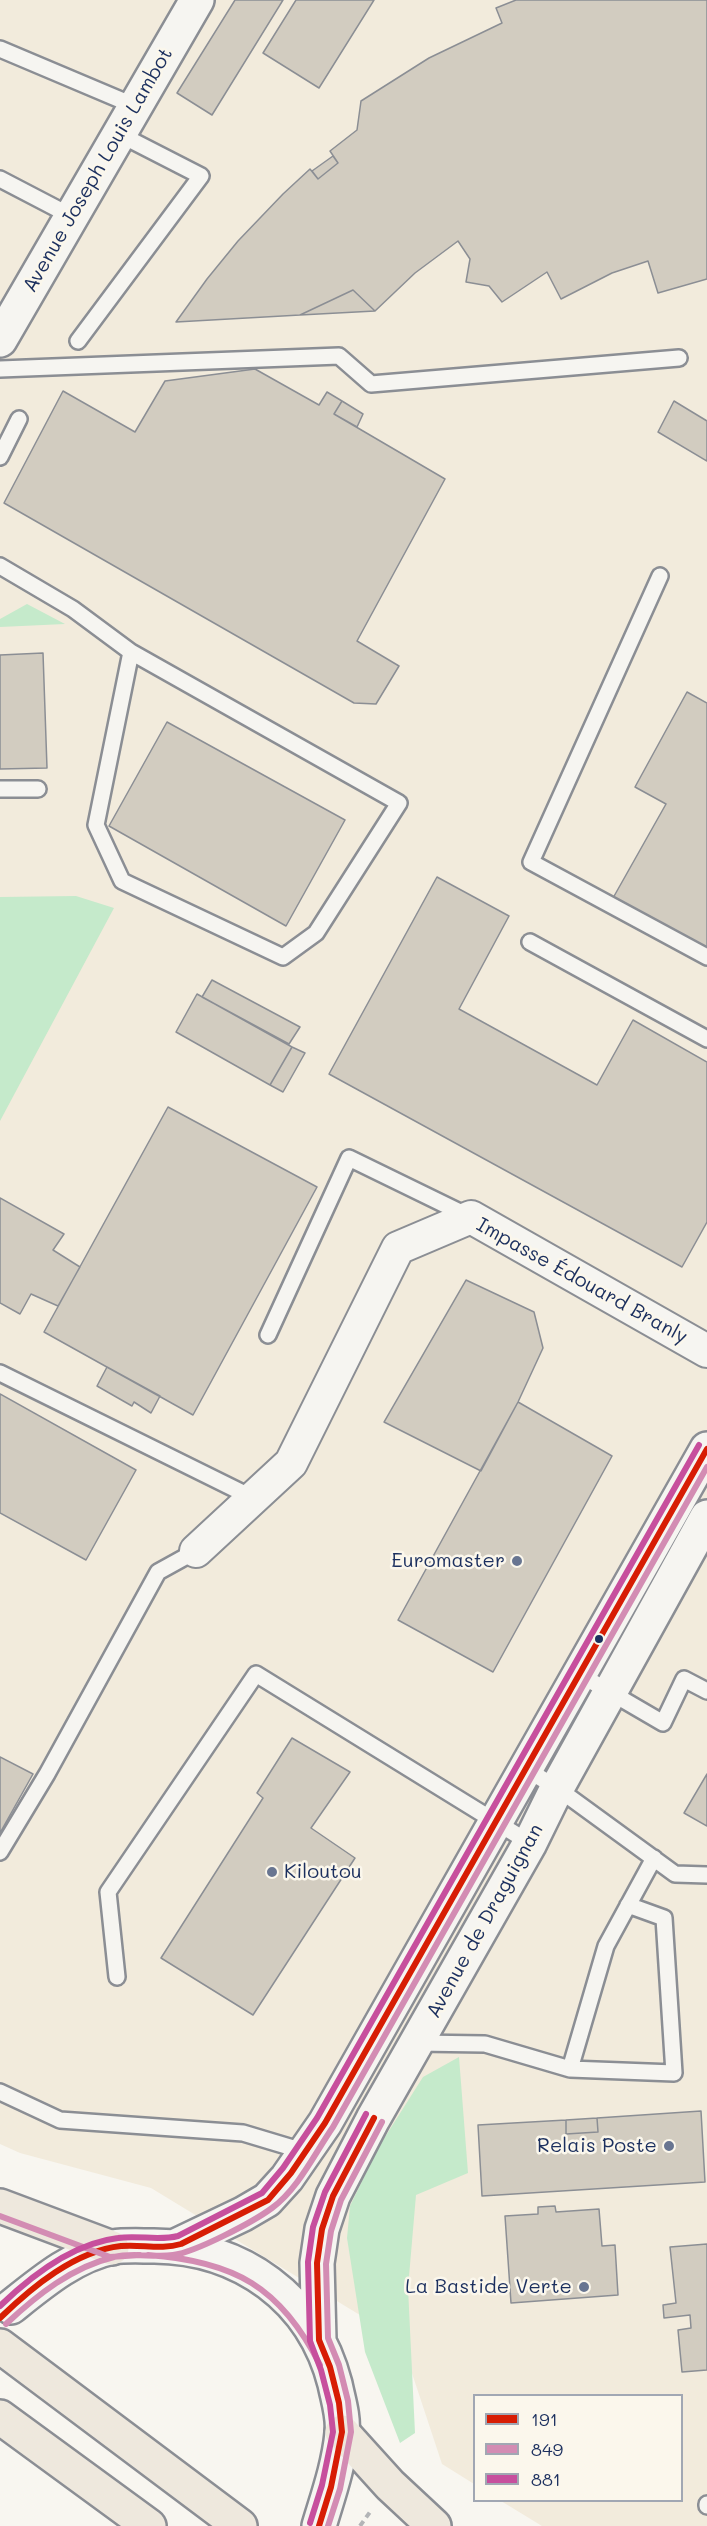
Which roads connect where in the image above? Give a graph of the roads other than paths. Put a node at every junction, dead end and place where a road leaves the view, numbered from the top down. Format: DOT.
graph roads {
  1 [pos="197,0"];
  2 [pos="0,49"];
  3 [pos="135,106"];
  4 [pos="119,134"];
  5 [pos="0,178"];
  6 [pos="70,216"];
  7 [pos="0,340"];
  8 [pos="78,341"];
  9 [pos="679,358"];
  10 [pos="0,369"];
  11 [pos="19,419"];
  12 [pos="0,456"];
  13 [pos="0,567"];
  14 [pos="660,576"];
  15 [pos="131,652"];
  16 [pos="0,789"];
  17 [pos="38,789"];
  18 [pos="530,942"];
  19 [pos="707,957"];
  20 [pos="707,1039"];
  21 [pos="471,1217"];
  22 [pos="268,1335"];
  23 [pos="707,1351"];
  24 [pos="0,1373"];
  25 [pos="707,1449"];
  26 [pos="253,1498"];
  27 [pos="707,1517"];
  28 [pos="196,1551"];
  29 [pos="579,1674"];
  30 [pos="612,1691"];
  31 [pos="707,1691"];
  32 [pos="526,1769"];
  33 [pos="558,1788"];
  34 [pos="495,1822"];
  35 [pos="530,1843"];
  36 [pos="0,1852"];
  37 [pos="654,1857"];
  38 [pos="707,1875"];
  39 [pos="628,1905"];
  40 [pos="117,1977"];
  41 [pos="416,2043"];
  42 [pos="570,2069"];
  43 [pos="0,2092"];
  44 [pos="303,2151"];
  45 [pos="0,2206"];
  46 [pos="176,2246"];
  47 [pos="112,2247"];
  48 [pos="11,2307"];
  49 [pos="319,2340"];
  50 [pos="0,2346"];
  51 [pos="0,2417"];
  52 [pos="342,2432"];
  53 [pos="149,2526"];
  54 [pos="240,2526"];
  55 [pos="319,2526"];
  56 [pos="434,2526"];
  1 -- 3 [label="main road, Avenue Joseph Louis Lambot"];
  2 -- 3 [label="lane"];
  3 -- 4 [label="main road, Avenue Joseph Louis Lambot"];
  4 -- 6 [label="main road, Avenue Joseph Louis Lambot"];
  4 -- 8 [label="lane"];
  5 -- 6 [label="lane"];
  6 -- 7 [label="main road, Avenue Joseph Louis Lambot"];
  9 -- 10 [label="lane"];
  11 -- 12 [label="lane"];
  13 -- 15 [label="lane"];
  14 -- 19 [label="lane"];
  15 -- 15 [label="lane"];
  16 -- 17 [label="lane"];
  18 -- 20 [label="lane"];
  21 -- 22 [label="lane"];
  21 -- 23 [label="street, Impasse Édouard Branly"];
  21 -- 26 [label="street, Impasse Édouard Branly"];
  24 -- 26 [label="lane"];
  25 -- 29 [label="main road, Avenue de Draguignan"];
  26 -- 28 [label="street, Impasse Édouard Branly"];
  27 -- 30 [label="main road, Avenue de Draguignan"];
  28 -- 36 [label="lane"];
  29 -- 30 [label="lane"];
  29 -- 32 [label="main road, Avenue de Draguignan"];
  30 -- 31 [label="lane"];
  30 -- 33 [label="main road, Avenue de Draguignan"];
  32 -- 33 [label="lane"];
  32 -- 34 [label="main road, Avenue de Draguignan"];
  33 -- 35 [label="main road, Avenue de Draguignan"];
  33 -- 37 [label="lane"];
  34 -- 35 [label="lane"];
  34 -- 40 [label="lane"];
  34 -- 44 [label="main road, Avenue de Draguignan"];
  35 -- 41 [label="main road, Avenue de Draguignan"];
  37 -- 38 [label="lane"];
  37 -- 39 [label="lane"];
  39 -- 42 [label="lane"];
  39 -- 42 [label="lane"];
  41 -- 42 [label="lane"];
  41 -- 49 [label="main road, Avenue de Draguignan"];
  43 -- 44 [label="lane"];
  44 -- 46 [label="main road, Avenue de Draguignan"];
  45 -- 47 [label="highway"];
  46 -- 47 [label="main road"];
  46 -- 49 [label="main road"];
  47 -- 48 [label="main road"];
  49 -- 52 [label="main road"];
  50 -- 54 [label="highway"];
  51 -- 53 [label="highway"];
  52 -- 55 [label="main road"];
  52 -- 56 [label="highway"];
}
